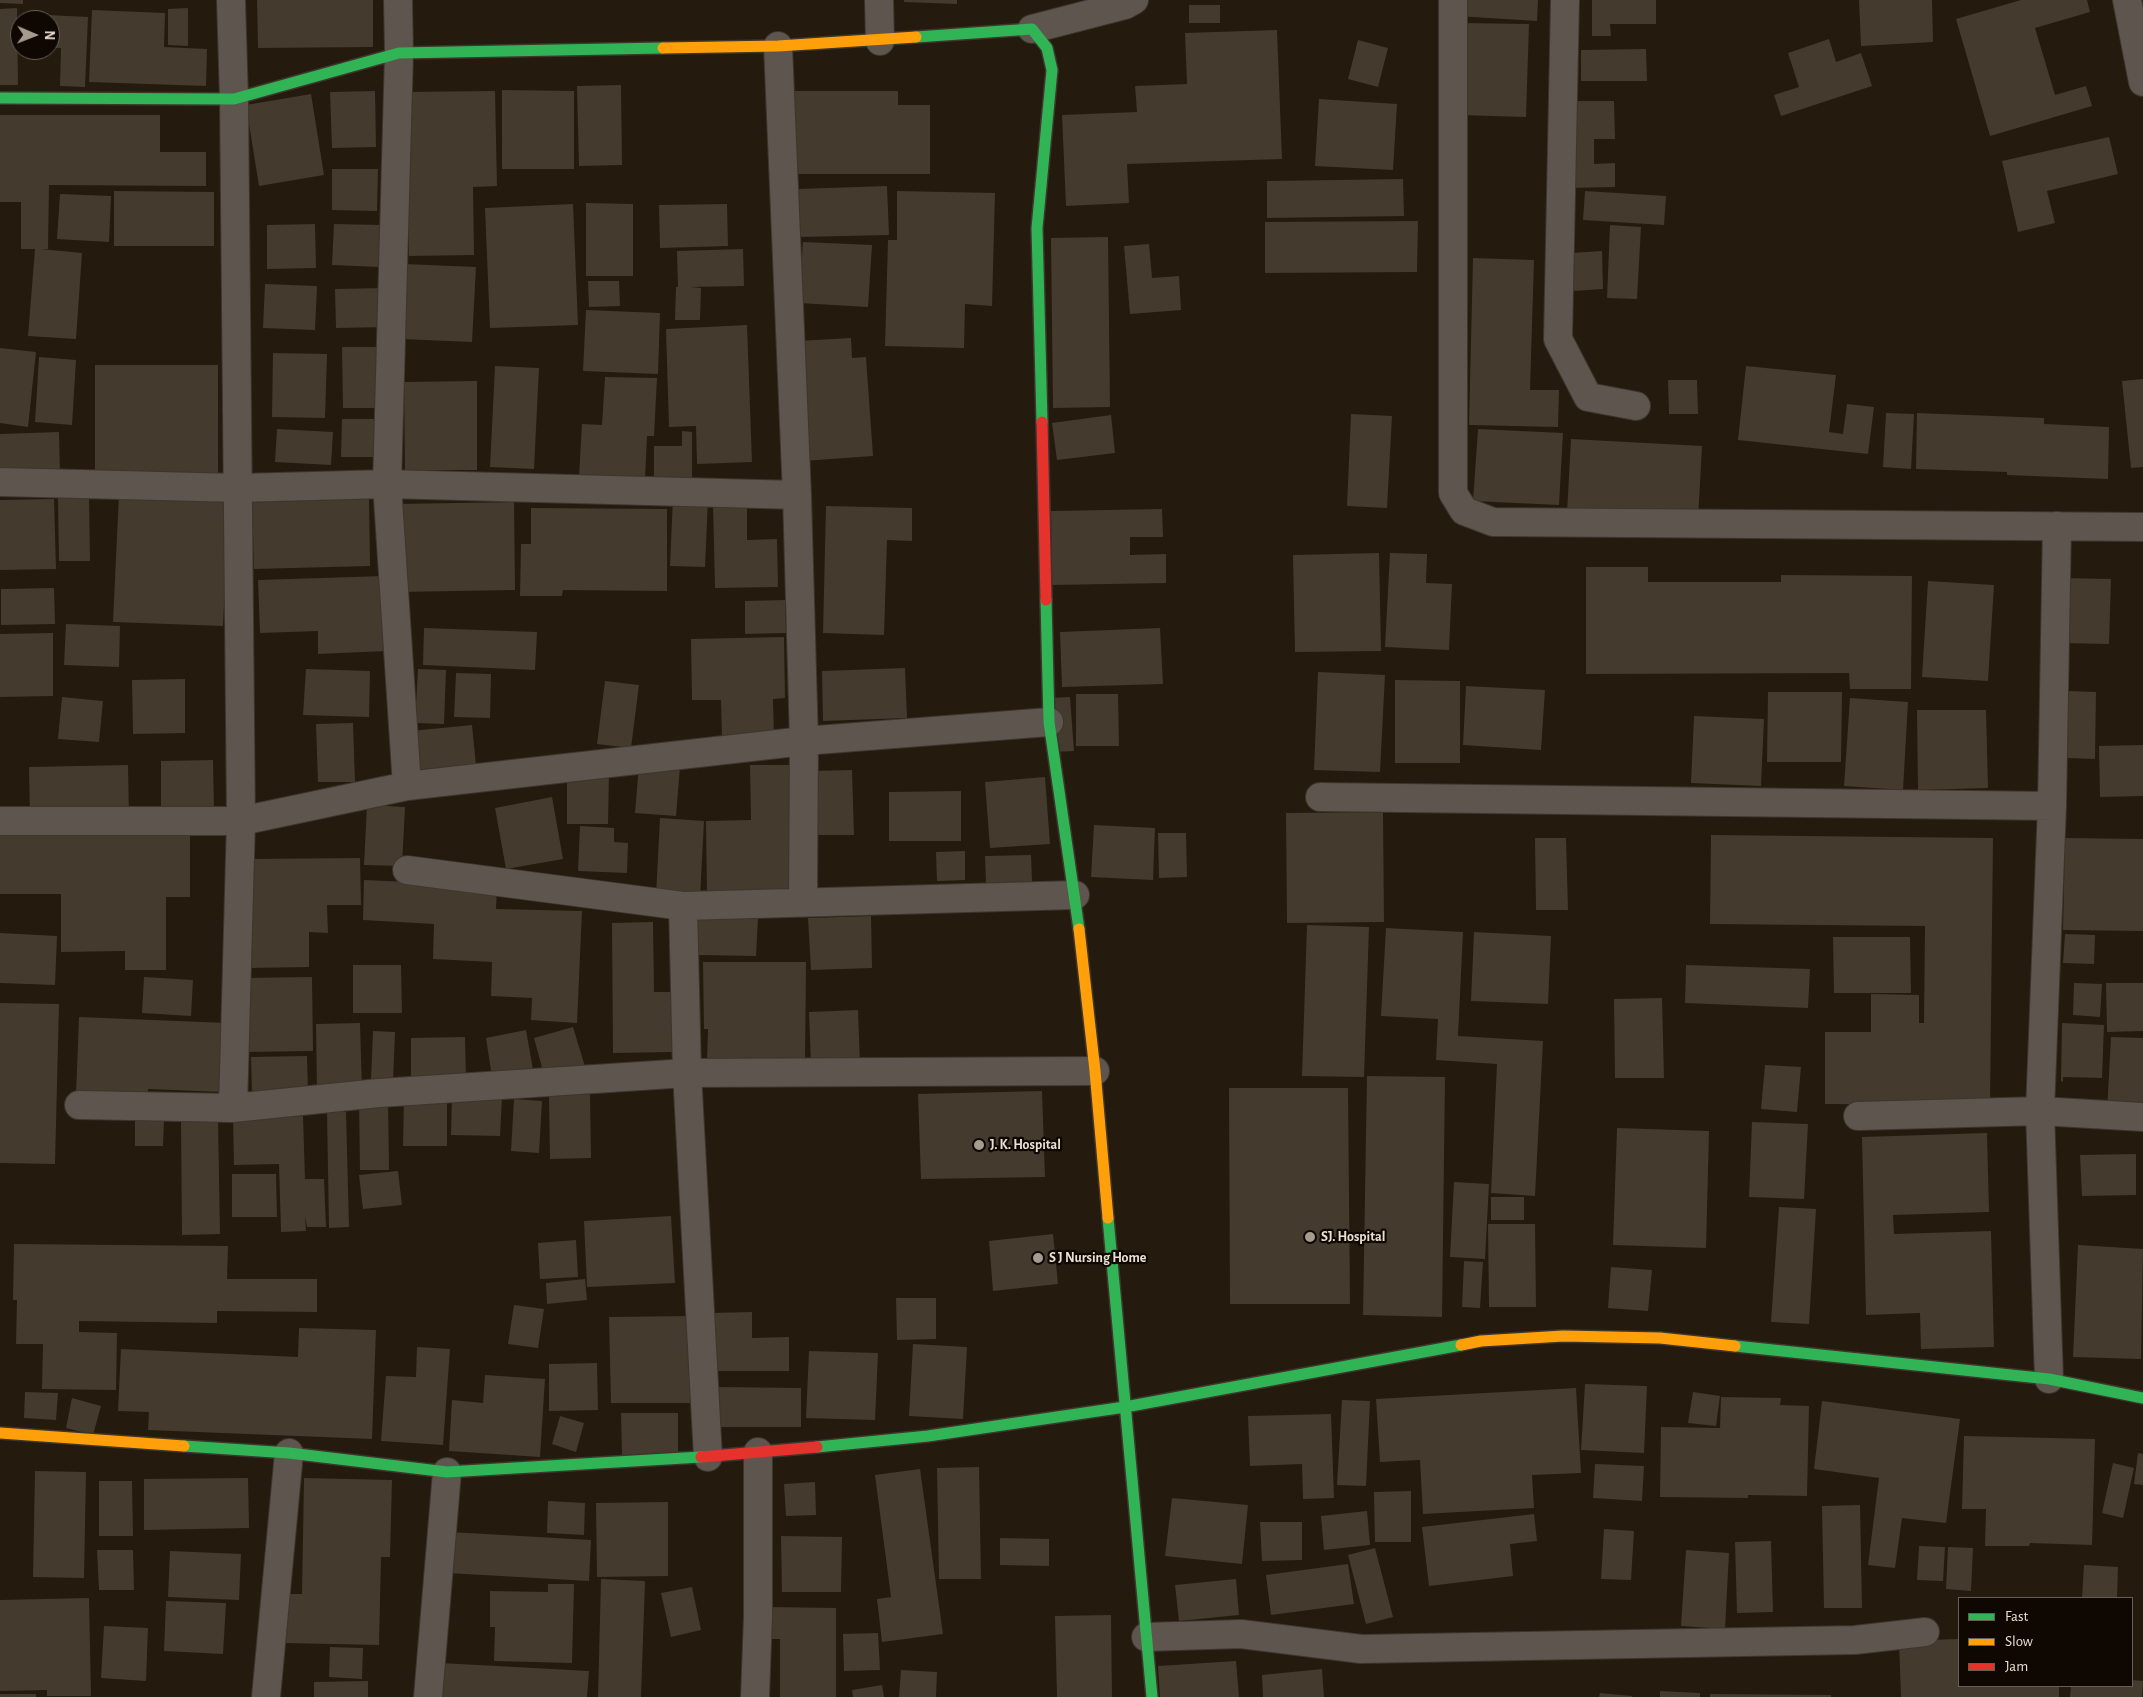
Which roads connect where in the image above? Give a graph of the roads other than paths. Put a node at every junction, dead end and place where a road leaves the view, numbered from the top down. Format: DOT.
graph roads {
  1 [pos="231,0"];
  2 [pos="398,0"];
  3 [pos="879,0"];
  4 [pos="1134,0"];
  5 [pos="1453,0"];
  6 [pos="1565,0"];
  7 [pos="2127,0"];
  8 [pos="1032,29"];
  9 [pos="880,41"];
  10 [pos="778,46"];
  11 [pos="399,53"];
  12 [pos="2143,82"];
  13 [pos="0,98"];
  14 [pos="234,99"];
  15 [pos="1636,406"];
  16 [pos="0,482"];
  17 [pos="386,484"];
  18 [pos="239,488"];
  19 [pos="798,495"];
  20 [pos="2058,526"];
  21 [pos="2143,527"];
  22 [pos="1049,722"];
  23 [pos="804,741"];
  24 [pos="407,786"];
  25 [pos="1320,797"];
  26 [pos="2052,806"];
  27 [pos="0,821"];
  28 [pos="241,821"];
  29 [pos="407,870"];
  30 [pos="1075,895"];
  31 [pos="803,902"];
  32 [pos="684,906"];
  33 [pos="1095,1071"];
  34 [pos="687,1073"];
  35 [pos="79,1106"];
  36 [pos="233,1108"];
  37 [pos="2040,1111"];
  38 [pos="1858,1116"];
  39 [pos="2143,1117"];
  40 [pos="2049,1379"];
  41 [pos="2143,1398"];
  42 [pos="1125,1407"];
  43 [pos="0,1433"];
  44 [pos="758,1452"];
  45 [pos="289,1453"];
  46 [pos="708,1457"];
  47 [pos="447,1472"];
  48 [pos="1924,1632"];
  49 [pos="1146,1637"];
  50 [pos="266,1697"];
  51 [pos="428,1697"];
  52 [pos="755,1697"];
  53 [pos="1152,1697"];
  1 -- 14 [label="street"];
  2 -- 11 [label="street"];
  3 -- 9 [label="street"];
  4 -- 8 [label="street"];
  5 -- 20 [label="street"];
  6 -- 15 [label="street"];
  7 -- 12 [label="street"];
  8 -- 9 [label="street"];
  8 -- 22 [label="street"];
  9 -- 10 [label="street"];
  10 -- 11 [label="street"];
  10 -- 19 [label="street"];
  11 -- 14 [label="street"];
  11 -- 17 [label="street"];
  13 -- 14 [label="street"];
  14 -- 18 [label="street"];
  16 -- 18 [label="street"];
  17 -- 18 [label="street"];
  17 -- 19 [label="street"];
  17 -- 24 [label="street"];
  18 -- 28 [label="street"];
  19 -- 23 [label="street"];
  20 -- 21 [label="street"];
  20 -- 26 [label="street"];
  22 -- 23 [label="street"];
  22 -- 30 [label="street"];
  23 -- 24 [label="street"];
  23 -- 31 [label="street"];
  24 -- 28 [label="street"];
  25 -- 26 [label="street"];
  26 -- 37 [label="street"];
  27 -- 28 [label="street"];
  28 -- 36 [label="street"];
  29 -- 32 [label="street"];
  30 -- 31 [label="street"];
  30 -- 33 [label="street"];
  31 -- 32 [label="street"];
  32 -- 34 [label="street"];
  33 -- 34 [label="street"];
  33 -- 42 [label="street"];
  34 -- 36 [label="street"];
  34 -- 46 [label="street"];
  35 -- 36 [label="street"];
  37 -- 38 [label="street"];
  37 -- 39 [label="street"];
  37 -- 40 [label="street"];
  40 -- 41 [label="street"];
  40 -- 42 [label="street"];
  42 -- 44 [label="street"];
  42 -- 49 [label="street"];
  43 -- 45 [label="street"];
  44 -- 46 [label="street"];
  44 -- 52 [label="street"];
  45 -- 47 [label="street"];
  45 -- 50 [label="street"];
  46 -- 47 [label="street"];
  47 -- 51 [label="street"];
  48 -- 49 [label="street"];
  49 -- 53 [label="street"];
}
